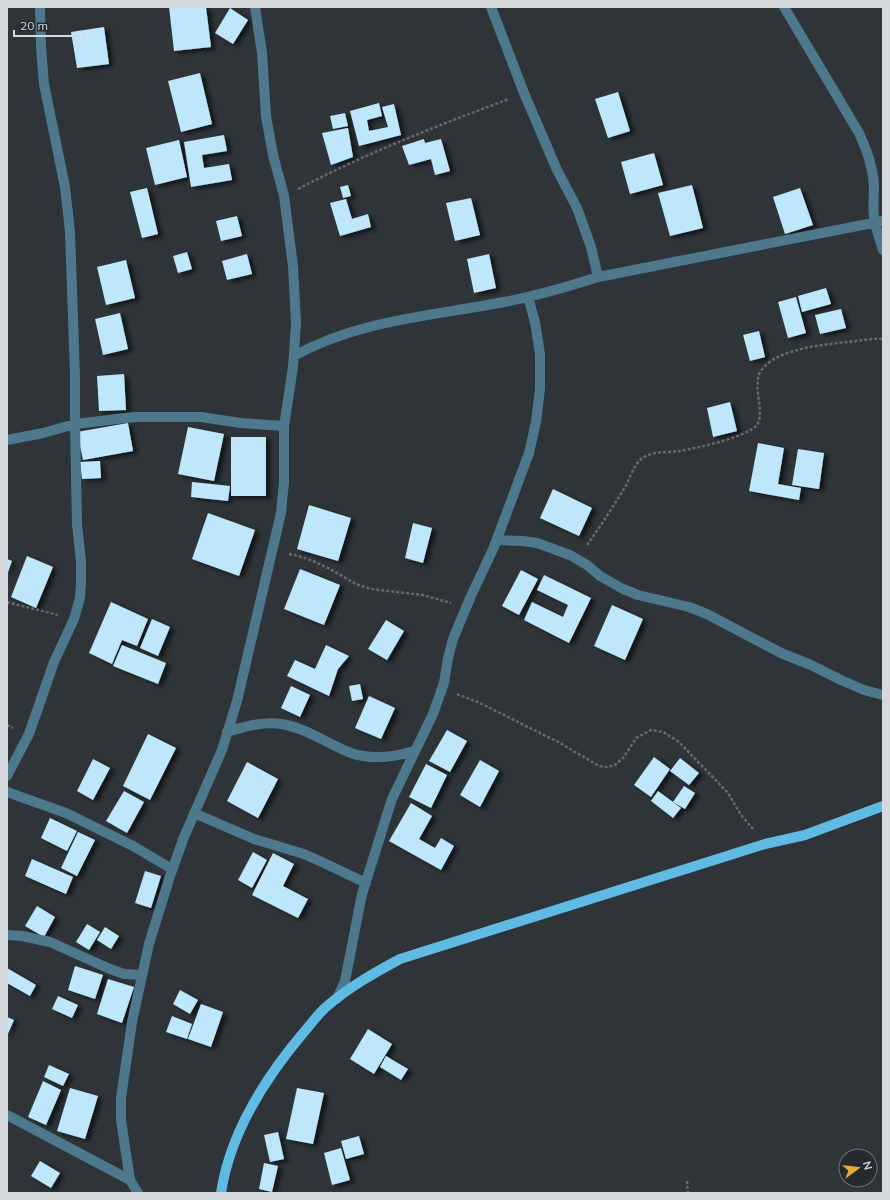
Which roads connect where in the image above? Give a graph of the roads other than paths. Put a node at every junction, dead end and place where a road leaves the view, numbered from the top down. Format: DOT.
graph roads {
  1 [pos="40,7"];
  2 [pos="255,7"];
  3 [pos="491,7"];
  4 [pos="784,7"];
  5 [pos="879,222"];
  6 [pos="883,250"];
  7 [pos="598,277"];
  8 [pos="528,297"];
  9 [pos="294,356"];
  10 [pos="75,424"];
  11 [pos="284,426"];
  12 [pos="7,440"];
  13 [pos="497,540"];
  14 [pos="883,695"];
  15 [pos="227,732"];
  16 [pos="414,752"];
  17 [pos="7,776"];
  18 [pos="7,792"];
  19 [pos="883,806"];
  20 [pos="194,813"];
  21 [pos="172,870"];
  22 [pos="366,882"];
  23 [pos="7,934"];
  24 [pos="142,975"];
  25 [pos="337,999"];
  26 [pos="7,1115"];
  27 [pos="130,1180"];
  28 [pos="138,1193"];
  29 [pos="221,1193"];
  1 -- 10 [label="street"];
  2 -- 9 [label="street"];
  3 -- 7 [label="street"];
  4 -- 5 [label="street"];
  5 -- 6 [label="street"];
  5 -- 7 [label="street"];
  7 -- 8 [label="street"];
  8 -- 9 [label="street"];
  8 -- 13 [label="street"];
  9 -- 11 [label="street"];
  10 -- 11 [label="street"];
  10 -- 12 [label="street"];
  10 -- 17 [label="street"];
  11 -- 15 [label="street"];
  13 -- 14 [label="street"];
  13 -- 16 [label="street"];
  15 -- 16 [label="street"];
  15 -- 20 [label="street"];
  16 -- 22 [label="street"];
  18 -- 21 [label="street"];
  19 -- 25 [label="main road"];
  20 -- 21 [label="street"];
  20 -- 22 [label="street"];
  21 -- 24 [label="street"];
  22 -- 25 [label="street"];
  23 -- 24 [label="street"];
  24 -- 27 [label="street"];
  25 -- 29 [label="main road"];
  26 -- 27 [label="street"];
  27 -- 28 [label="street"];
}
